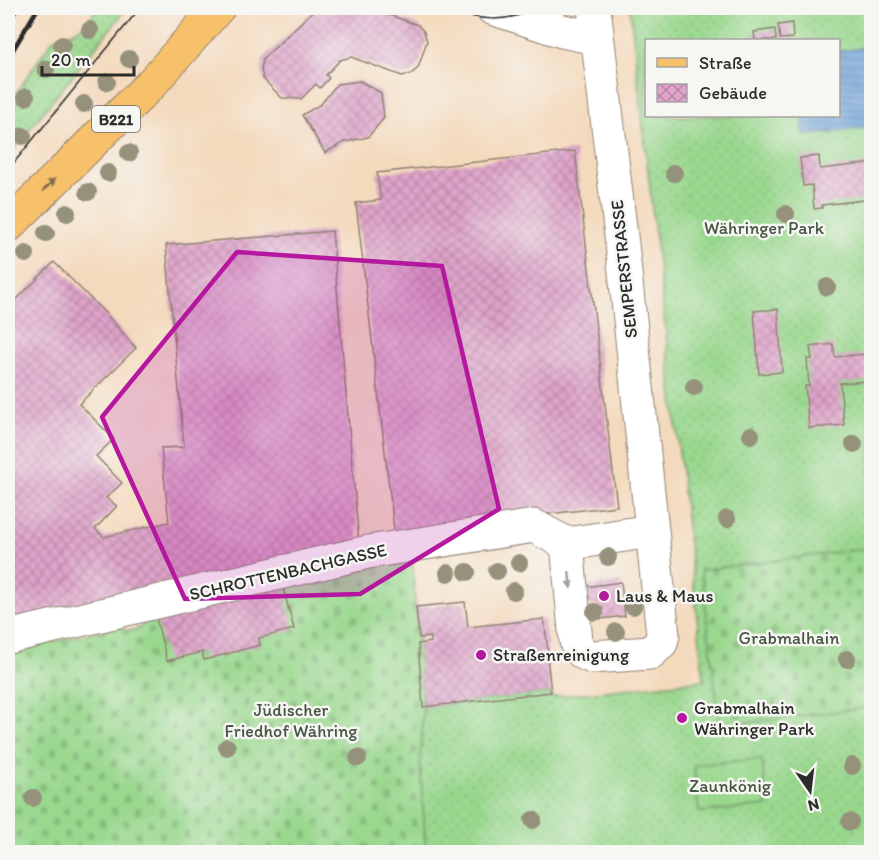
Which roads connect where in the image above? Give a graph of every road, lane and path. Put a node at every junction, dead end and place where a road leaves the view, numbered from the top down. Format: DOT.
graph roads {
  1 [pos="218,8"];
  2 [pos="492,8"];
  3 [pos="595,23"];
  4 [pos="8,226"];
  5 [pos="651,531"];
  6 [pos="567,544"];
  7 [pos="8,637"];
  4 -- 1 [label="main road, B221, one-way"];
  2 -- 3 [label="street"];
  3 -- 5 [label="street, SEMPERSTRASSE"];
  5 -- 6 [label="street"];
  6 -- 5 [label="street, SEMPERSTRASSE, one-way"];
  6 -- 7 [label="street, SCHROTTENBACHGASSE"];
}
